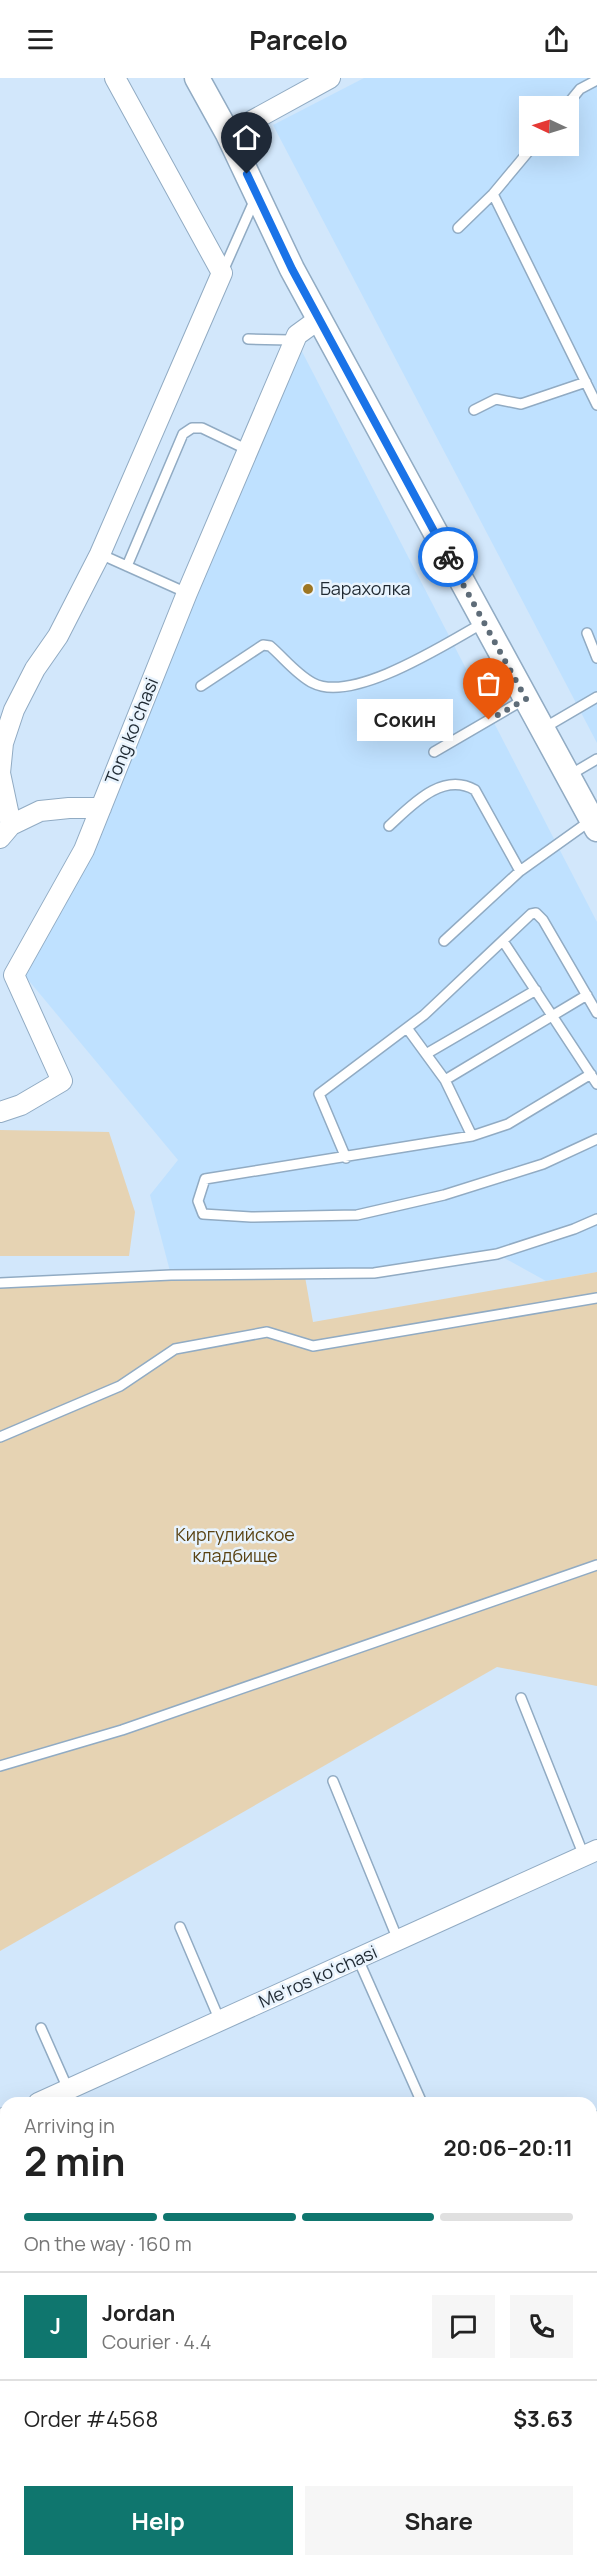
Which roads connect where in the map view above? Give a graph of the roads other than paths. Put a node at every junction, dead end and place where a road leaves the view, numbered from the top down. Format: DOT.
graph roads {
  1 [pos="115,78"];
  2 [pos="197,78"];
  3 [pos="330,78"];
  4 [pos="597,80"];
  5 [pos="574,96"];
  6 [pos="228,135"];
  7 [pos="525,156"];
  8 [pos="256,194"];
  9 [pos="493,194"];
  10 [pos="458,228"];
  11 [pos="222,273"];
  12 [pos="319,319"];
  13 [pos="297,334"];
  14 [pos="248,339"];
  15 [pos="586,382"];
  16 [pos="597,405"];
  17 [pos="474,410"];
  18 [pos="248,450"];
  19 [pos="100,554"];
  20 [pos="128,566"];
  21 [pos="187,593"];
  22 [pos="484,622"];
  23 [pos="587,633"];
  24 [pos="597,658"];
  25 [pos="201,686"];
  26 [pos="597,697"];
  27 [pos="526,699"];
  28 [pos="542,730"];
  29 [pos="434,752"];
  30 [pos="597,759"];
  31 [pos="568,776"];
  32 [pos="101,808"];
  33 [pos="594,825"];
  34 [pos="389,826"];
  35 [pos="6,831"];
  36 [pos="520,871"];
  37 [pos="503,940"];
  38 [pos="444,941"];
  39 [pos="536,990"];
  40 [pos="587,995"];
  41 [pos="597,1013"];
  42 [pos="553,1017"];
  43 [pos="408,1028"];
  44 [pos="426,1054"];
  45 [pos="591,1074"];
  46 [pos="445,1080"];
  47 [pos="597,1084"];
  48 [pos="0,1112"];
  49 [pos="472,1136"];
  50 [pos="597,1139"];
  51 [pos="346,1158"];
  52 [pos="597,1219"];
  53 [pos="0,1282"];
  54 [pos="597,1298"];
  55 [pos="0,1437"];
  56 [pos="597,1564"];
  57 [pos="521,1698"];
  58 [pos="0,1766"];
  59 [pos="333,1781"];
  60 [pos="590,1853"];
  61 [pos="180,1927"];
  62 [pos="398,1940"];
  63 [pos="358,1959"];
  64 [pos="220,2021"];
  65 [pos="41,2028"];
  66 [pos="68,2090"];
  67 [pos="52,2097"];
  68 [pos="419,2097"];
  1 -- 11 [label="street"];
  2 -- 6 [label="street"];
  3 -- 6 [label="street"];
  4 -- 5 [label="lane"];
  6 -- 8 [label="street"];
  7 -- 9 [label="lane"];
  8 -- 11 [label="lane"];
  8 -- 12 [label="street"];
  9 -- 10 [label="lane"];
  9 -- 15 [label="lane"];
  11 -- 19 [label="street"];
  12 -- 13 [label="street"];
  12 -- 22 [label="street"];
  13 -- 14 [label="lane"];
  13 -- 18 [label="street, Tong koʻchasi"];
  15 -- 16 [label="lane"];
  15 -- 17 [label="lane"];
  18 -- 20 [label="lane"];
  18 -- 21 [label="street, Tong koʻchasi"];
  19 -- 20 [label="lane"];
  19 -- 35 [label="street"];
  20 -- 21 [label="lane"];
  21 -- 32 [label="street, Tong koʻchasi"];
  22 -- 25 [label="lane"];
  22 -- 27 [label="street"];
  23 -- 24 [label="lane"];
  26 -- 28 [label="lane"];
  27 -- 28 [label="street"];
  27 -- 29 [label="lane"];
  28 -- 31 [label="street"];
  30 -- 31 [label="lane"];
  31 -- 33 [label="street"];
  32 -- 35 [label="street"];
  32 -- 48 [label="street, Tong koʻchasi"];
  33 -- 36 [label="lane"];
  34 -- 36 [label="lane"];
  36 -- 38 [label="lane"];
  37 -- 39 [label="lane"];
  37 -- 40 [label="lane"];
  37 -- 43 [label="lane"];
  39 -- 42 [label="lane"];
  39 -- 44 [label="lane"];
  40 -- 41 [label="lane"];
  40 -- 42 [label="lane"];
  42 -- 45 [label="lane"];
  42 -- 46 [label="lane"];
  43 -- 44 [label="lane"];
  43 -- 51 [label="lane"];
  44 -- 46 [label="lane"];
  45 -- 47 [label="lane"];
  45 -- 49 [label="lane"];
  46 -- 49 [label="lane"];
  49 -- 51 [label="lane"];
  50 -- 51 [label="lane"];
  52 -- 53 [label="lane"];
  54 -- 55 [label="lane"];
  56 -- 58 [label="lane"];
  57 -- 60 [label="lane"];
  59 -- 62 [label="lane"];
  60 -- 62 [label="street, Meʻros koʻchasi"];
  61 -- 64 [label="lane"];
  62 -- 63 [label="street, Meʻros koʻchasi"];
  63 -- 64 [label="street, Meʻros koʻchasi"];
  63 -- 68 [label="lane"];
  64 -- 66 [label="street, Meʻros koʻchasi"];
  65 -- 66 [label="lane"];
  66 -- 67 [label="street, Meʻros koʻchasi"];
}
